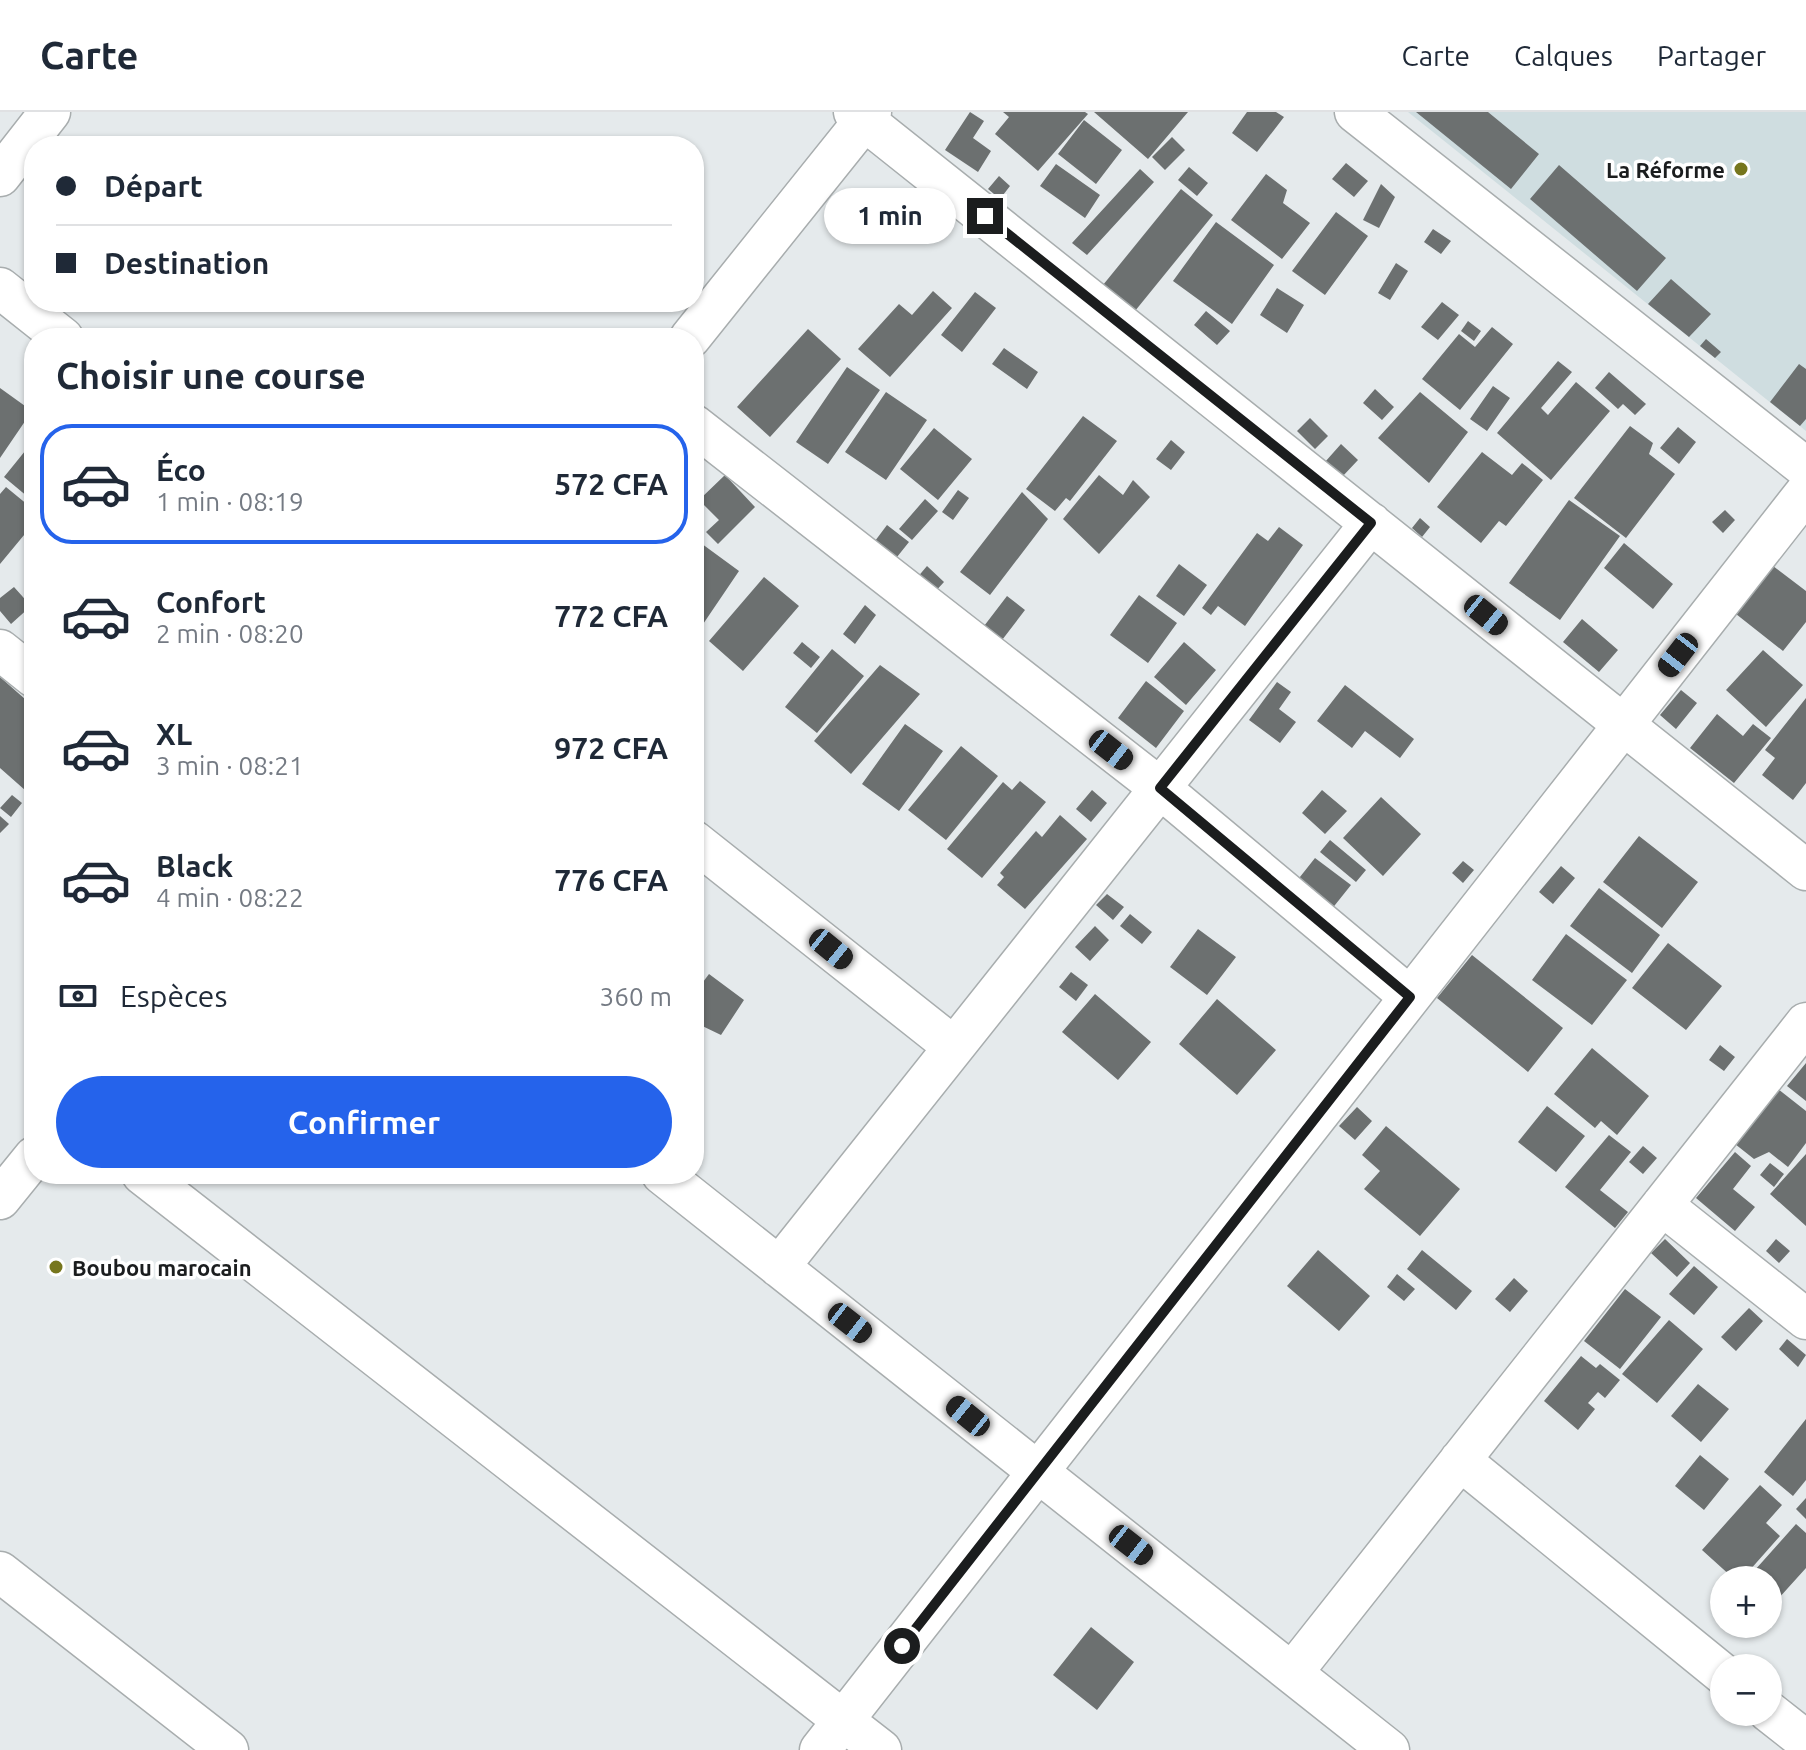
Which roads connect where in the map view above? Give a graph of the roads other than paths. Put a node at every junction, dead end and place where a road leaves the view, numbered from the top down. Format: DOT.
graph roads {
  1 [pos="50,112"];
  2 [pos="1355,112"];
  3 [pos="863,115"];
  4 [pos="31,136"];
  5 [pos="24,145"];
  6 [pos="0,176"];
  7 [pos="0,288"];
  8 [pos="24,307"];
  9 [pos="30,312"];
  10 [pos="50,328"];
  11 [pos="698,328"];
  12 [pos="704,433"];
  13 [pos="1806,468"];
  14 [pos="1806,492"];
  15 [pos="1371,523"];
  16 [pos="0,650"];
  17 [pos="24,669"];
  18 [pos="1624,725"];
  19 [pos="1160,788"];
  20 [pos="704,849"];
  21 [pos="1806,870"];
  22 [pos="1410,997"];
  23 [pos="1806,1023"];
  24 [pos="954,1047"];
  25 [pos="24,1169"];
  26 [pos="154,1184"];
  27 [pos="675,1184"];
  28 [pos="0,1199"];
  29 [pos="1662,1205"];
  30 [pos="779,1267"];
  31 [pos="1806,1319"];
  32 [pos="1460,1460"];
  33 [pos="1038,1472"];
  34 [pos="0,1572"];
  35 [pos="1710,1664"];
  36 [pos="1292,1673"];
  37 [pos="1782,1722"];
  38 [pos="832,1735"];
  39 [pos="1806,1741"];
  40 [pos="228,1750"];
  41 [pos="881,1750"];
  42 [pos="1389,1750"];
  1 -- 4 [label="street"];
  2 -- 13 [label="street"];
  3 -- 11 [label="street"];
  3 -- 15 [label="street"];
  5 -- 6 [label="street"];
  7 -- 8 [label="street"];
  9 -- 10 [label="street"];
  12 -- 19 [label="street"];
  14 -- 18 [label="street"];
  15 -- 18 [label="street"];
  15 -- 19 [label="street"];
  16 -- 17 [label="street"];
  18 -- 21 [label="street"];
  18 -- 22 [label="street"];
  19 -- 22 [label="street"];
  19 -- 24 [label="street"];
  20 -- 24 [label="street"];
  22 -- 33 [label="street"];
  23 -- 29 [label="street"];
  24 -- 30 [label="street"];
  25 -- 28 [label="street"];
  26 -- 38 [label="street"];
  27 -- 30 [label="street"];
  29 -- 31 [label="street"];
  29 -- 32 [label="street"];
  30 -- 33 [label="street"];
  32 -- 35 [label="street"];
  32 -- 36 [label="street"];
  33 -- 36 [label="street"];
  33 -- 38 [label="street"];
  34 -- 40 [label="street"];
  36 -- 42 [label="street"];
  37 -- 39 [label="street"];
  38 -- 41 [label="street"];
}
